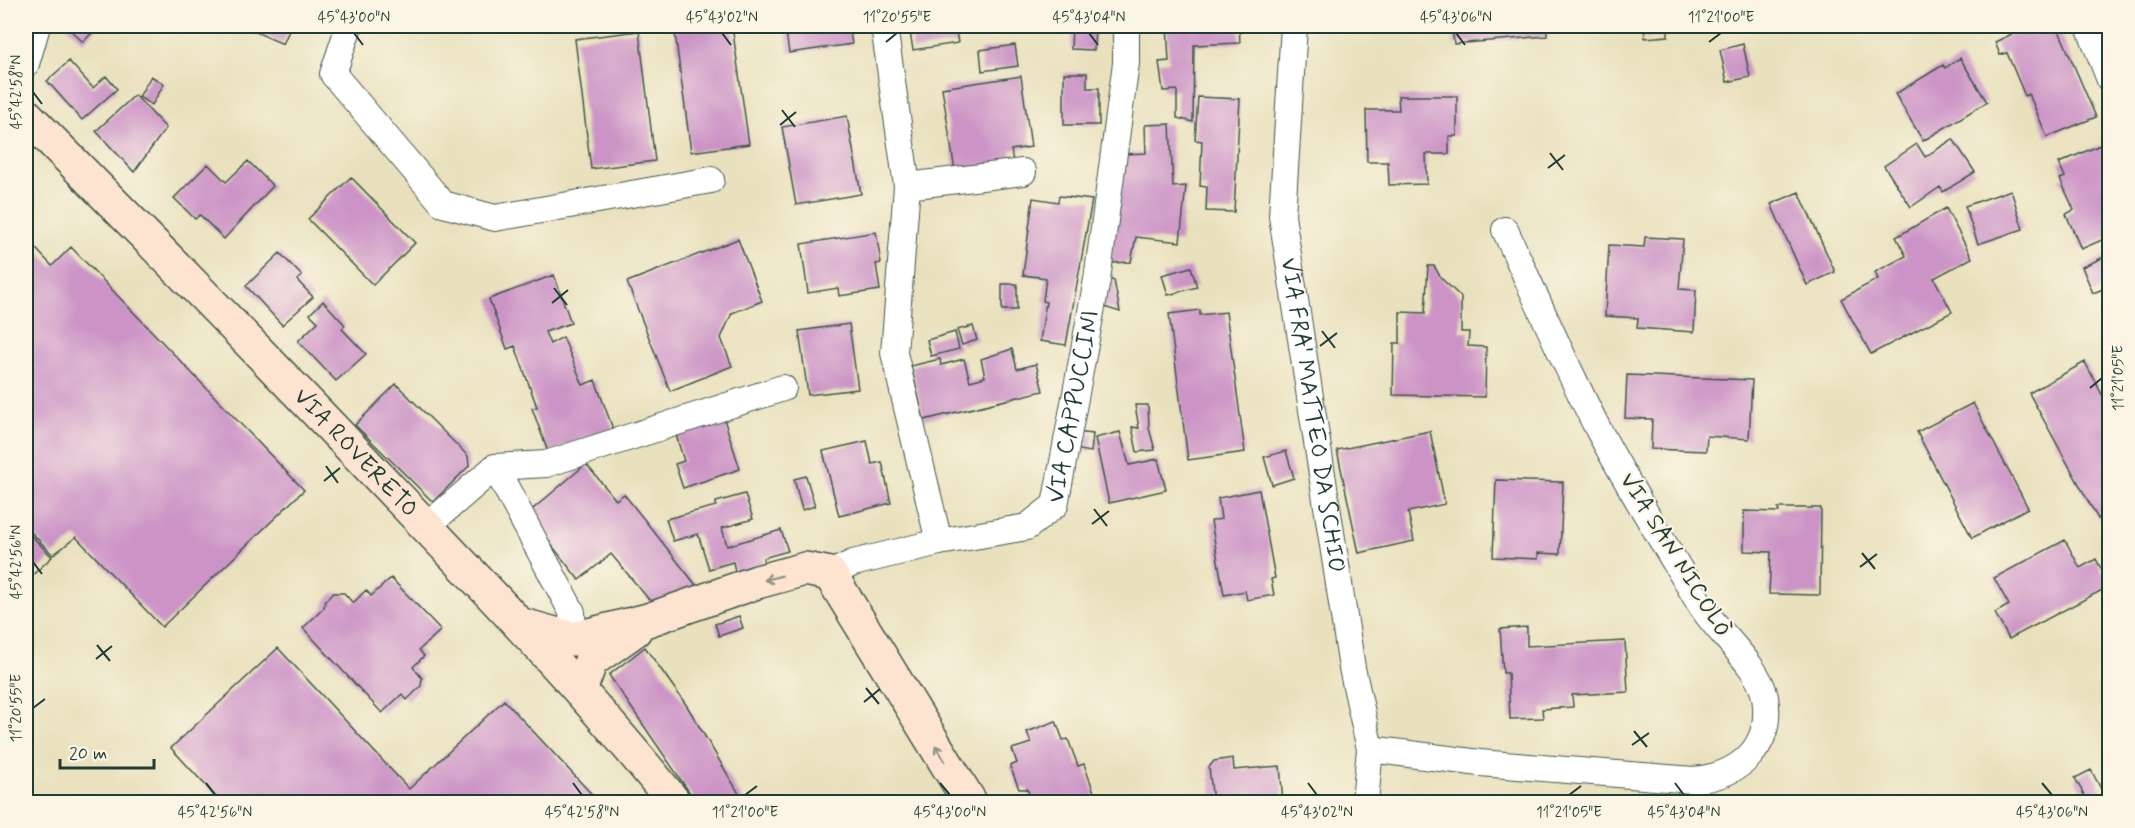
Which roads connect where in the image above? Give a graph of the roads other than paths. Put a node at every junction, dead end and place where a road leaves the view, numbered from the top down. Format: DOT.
graph roads {
  1 [pos="37,26"];
  2 [pos="349,26"];
  3 [pos="884,26"];
  4 [pos="1126,26"];
  5 [pos="1294,26"];
  6 [pos="2089,26"];
  7 [pos="26,64"];
  8 [pos="2109,80"];
  9 [pos="26,115"];
  10 [pos="1023,172"];
  11 [pos="711,180"];
  12 [pos="907,186"];
  13 [pos="1504,230"];
  14 [pos="783,388"];
  15 [pos="495,466"];
  16 [pos="426,526"];
  17 [pos="939,542"];
  18 [pos="830,573"];
  19 [pos="648,620"];
  20 [pos="519,624"];
  21 [pos="573,639"];
  22 [pos="580,690"];
  23 [pos="1370,749"];
  24 [pos="674,802"];
  25 [pos="970,802"];
  26 [pos="1365,802"];
  1 -- 7 [label="street"];
  2 -- 11 [label="street"];
  3 -- 12 [label="street"];
  4 -- 17 [label="street, VIA CAPPUCCINI"];
  5 -- 23 [label="street, VIA FRA' MATTEO DA SCHIO"];
  6 -- 8 [label="street"];
  9 -- 16 [label="street, VIA ROVERETO"];
  10 -- 12 [label="street"];
  12 -- 17 [label="street"];
  13 -- 23 [label="street, VIA SAN NICOLÒ"];
  14 -- 15 [label="street"];
  15 -- 16 [label="street"];
  15 -- 21 [label="street"];
  16 -- 20 [label="street, VIA ROVERETO"];
  17 -- 18 [label="street, VIA CAPPUCCINI"];
  18 -- 19 [label="street, VIA CAPPUCCINI, one-way"];
  25 -- 18 [label="street, one-way"];
  19 -- 21 [label="street, VIA CAPPUCCINI"];
  19 -- 22 [label="street, VIA CAPPUCCINI"];
  20 -- 21 [label="street, VIA CAPPUCCINI"];
  20 -- 22 [label="street, VIA ROVERETO"];
  22 -- 24 [label="street, VIA ROVERETO"];
  23 -- 26 [label="street, VIA FRA' MATTEO DA SCHIO"];
}
